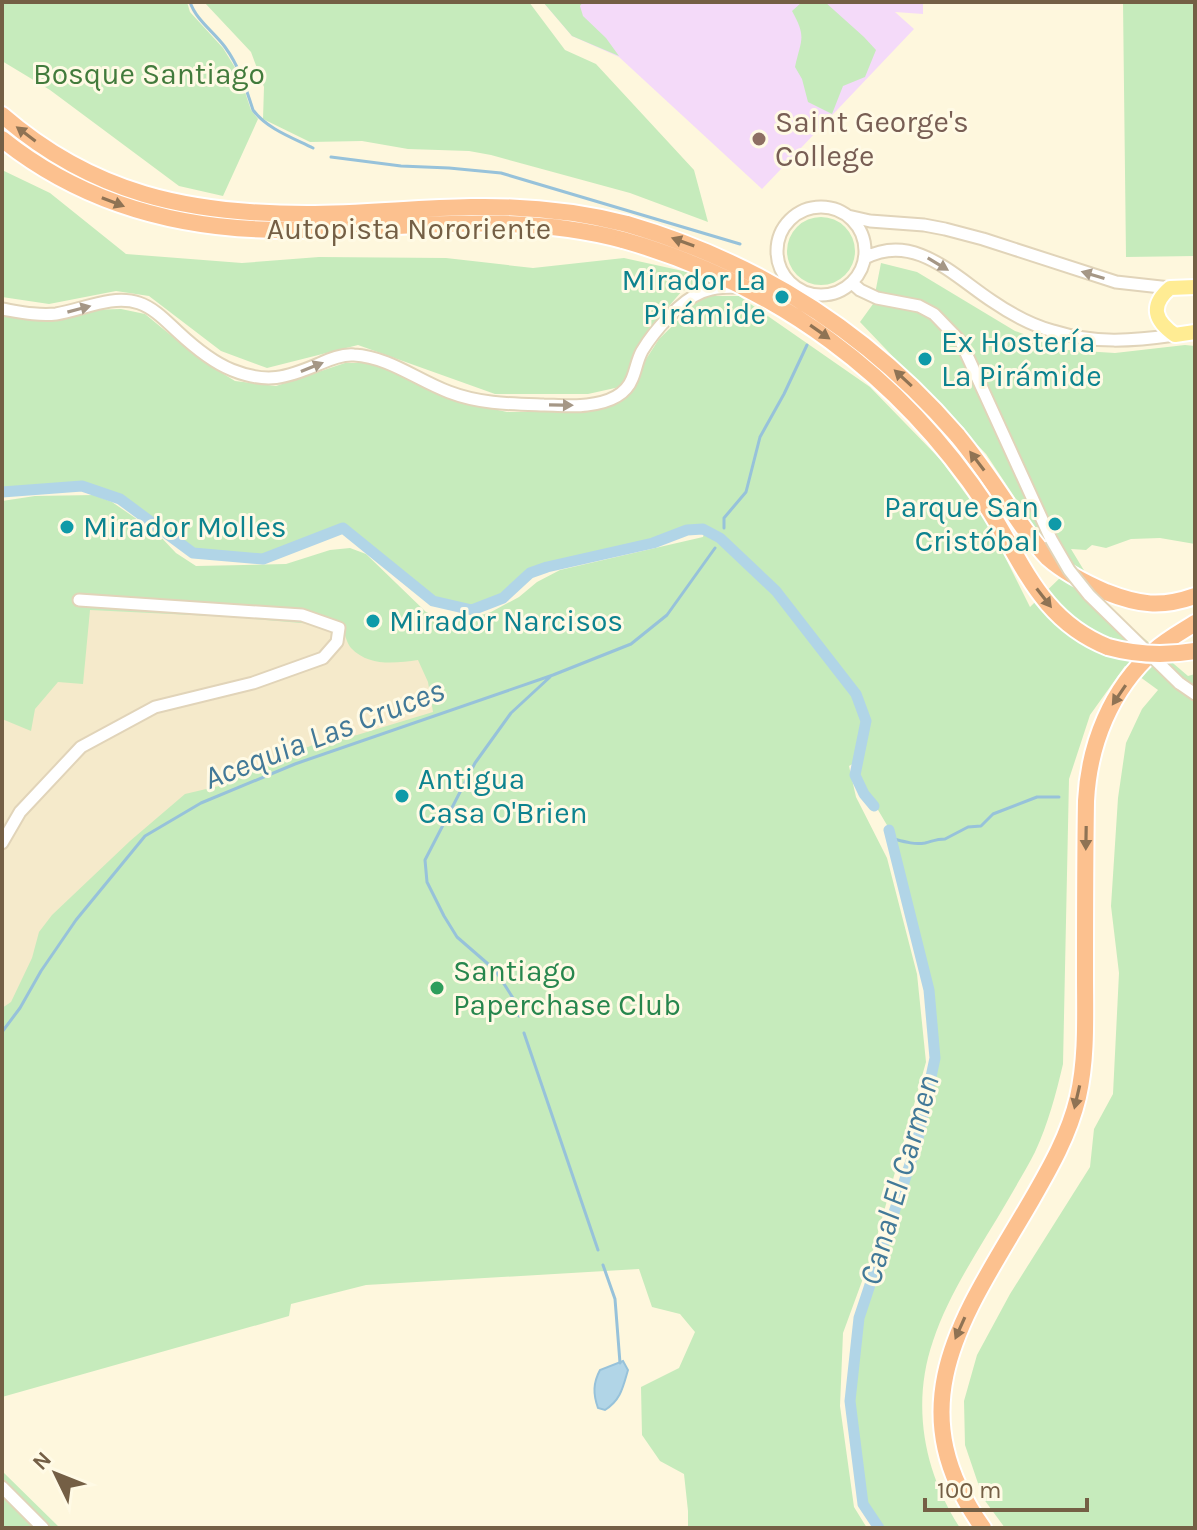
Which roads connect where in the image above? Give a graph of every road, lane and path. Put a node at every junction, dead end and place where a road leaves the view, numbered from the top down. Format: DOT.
graph roads {
  1 [pos="2,115"];
  2 [pos="2,139"];
  3 [pos="848,216"];
  4 [pos="625,232"];
  5 [pos="865,258"];
  6 [pos="852,283"];
  7 [pos="1195,287"];
  8 [pos="1170,288"];
  9 [pos="798,289"];
  10 [pos="2,309"];
  11 [pos="1195,332"];
  12 [pos="1175,335"];
  13 [pos="1195,585"];
  14 [pos="1108,593"];
  15 [pos="1187,599"];
  16 [pos="79,600"];
  17 [pos="1195,623"];
  18 [pos="1195,651"];
  19 [pos="1195,694"];
  20 [pos="2,843"];
  21 [pos="2,1487"];
  22 [pos="43,1528"];
  23 [pos="983,1528"];
  4 -- 1 [label="highway, Autopista Nororiente, one-way"];
  2 -- 4 [label="highway, Autopista Nororiente, one-way"];
  3 -- 5 [label="street"];
  8 -- 3 [label="street, one-way"];
  3 -- 9 [label="street"];
  14 -- 4 [label="highway, Autopista Nororiente, one-way, bridge"];
  4 -- 18 [label="highway, Autopista Nororiente, one-way, bridge"];
  5 -- 6 [label="street"];
  5 -- 12 [label="street, one-way"];
  6 -- 9 [label="street"];
  6 -- 19 [label="street, bridge"];
  7 -- 8 [label="main road"];
  8 -- 12 [label="main road"];
  10 -- 9 [label="street, one-way"];
  11 -- 12 [label="main road"];
  13 -- 14 [label="highway"];
  14 -- 15 [label="highway"];
  16 -- 20 [label="street"];
  17 -- 23 [label="highway, one-way"];
  21 -- 22 [label="street"];
}
